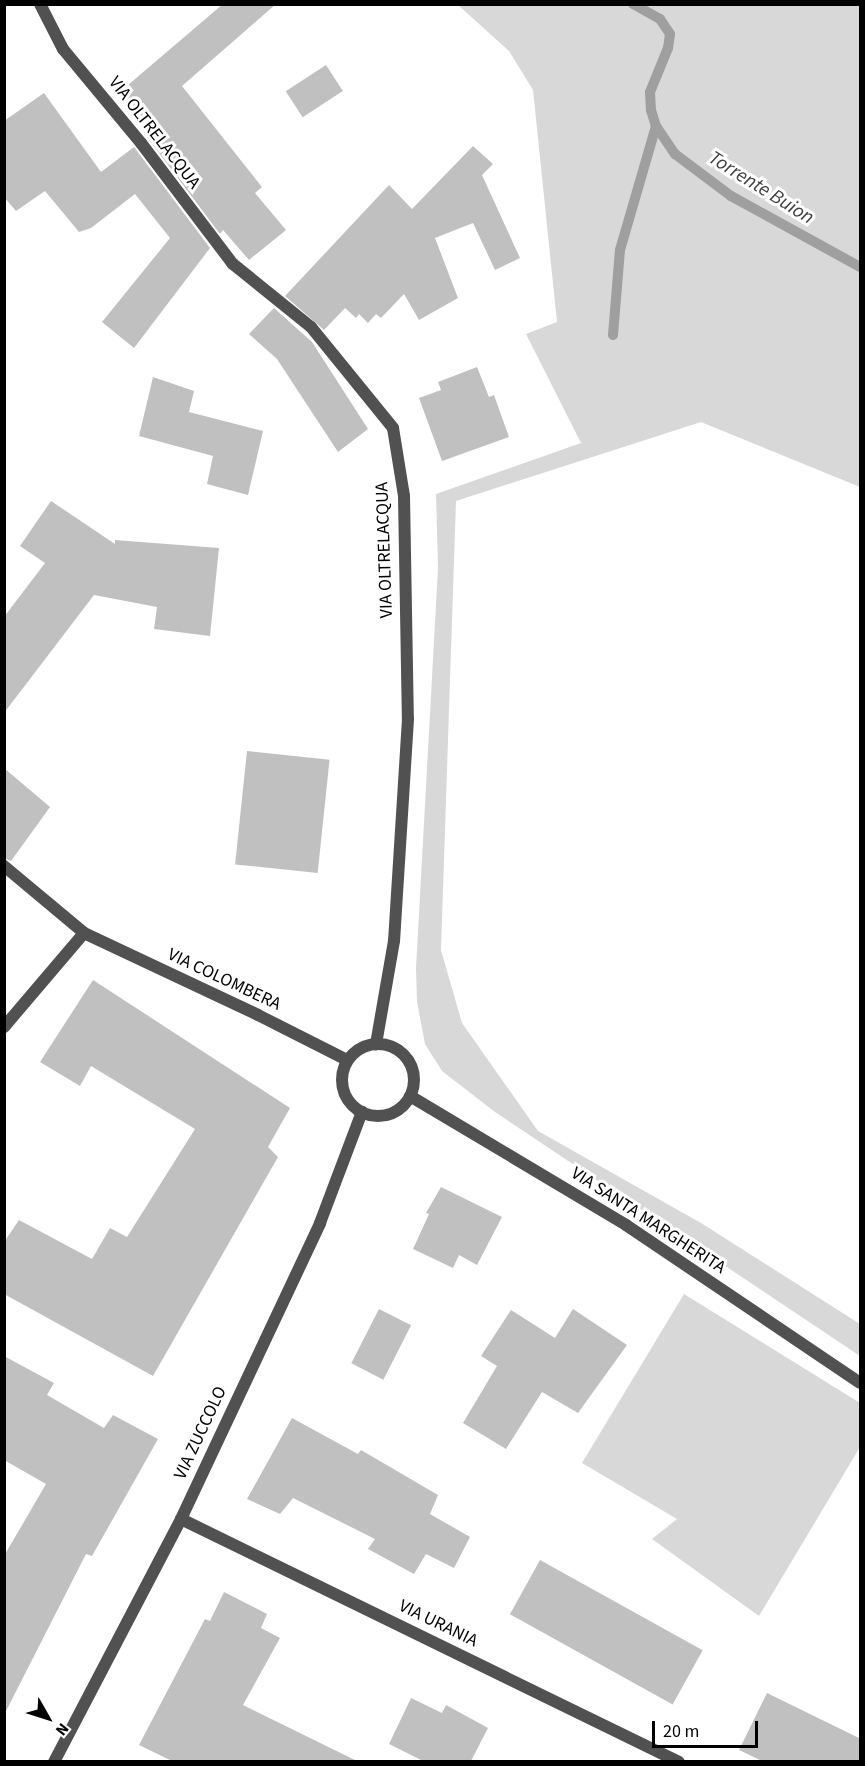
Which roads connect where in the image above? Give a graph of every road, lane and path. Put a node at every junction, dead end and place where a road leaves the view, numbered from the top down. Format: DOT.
graph roads {
  1 [pos="40,4"];
  2 [pos="4,866"];
  3 [pos="84,933"];
  4 [pos="4,1027"];
  5 [pos="376,1044"];
  6 [pos="347,1060"];
  7 [pos="410,1096"];
  8 [pos="362,1112"];
  9 [pos="861,1383"];
  10 [pos="181,1519"];
  11 [pos="54,1761"];
  12 [pos="679,1761"];
  1 -- 5 [label="street, VIA OLTRELACQUA"];
  2 -- 3 [label="street, VIA COLOMBERA"];
  3 -- 4 [label="street"];
  3 -- 6 [label="street, VIA COLOMBERA"];
  5 -- 6 [label="street"];
  5 -- 7 [label="street"];
  6 -- 8 [label="street"];
  7 -- 8 [label="street"];
  7 -- 9 [label="street, VIA SANTA MARGHERITA"];
  8 -- 10 [label="street, VIA ZUCCOLO"];
  10 -- 11 [label="street, VIA ZUCCOLO"];
  10 -- 12 [label="street, VIA URANIA"];
}
